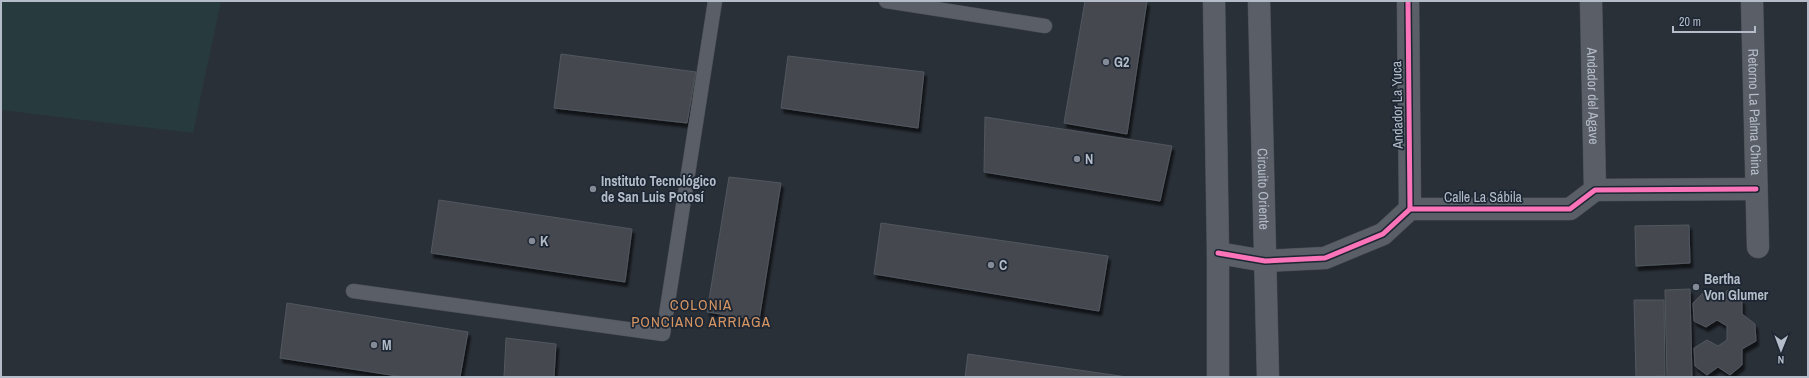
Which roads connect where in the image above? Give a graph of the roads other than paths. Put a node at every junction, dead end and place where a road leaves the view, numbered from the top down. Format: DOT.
graph roads {
  1 [pos="715,1"];
  2 [pos="886,1"];
  3 [pos="1214,1"];
  4 [pos="1259,1"];
  5 [pos="1408,1"];
  6 [pos="1591,1"];
  7 [pos="1752,1"];
  8 [pos="1045,26"];
  9 [pos="1756,189"];
  10 [pos="1595,190"];
  11 [pos="1410,209"];
  12 [pos="1758,248"];
  13 [pos="1218,253"];
  14 [pos="1265,261"];
  15 [pos="353,291"];
  16 [pos="1218,377"];
  17 [pos="1268,377"];
  1 -- 15 [label="lane"];
  2 -- 8 [label="lane"];
  3 -- 13 [label="street"];
  4 -- 14 [label="street, Circuito Oriente"];
  5 -- 11 [label="street, Andador La Yuca"];
  6 -- 10 [label="street, Andador del Agave"];
  7 -- 9 [label="street, Retorno La Palma China"];
  9 -- 10 [label="street"];
  9 -- 12 [label="street, Retorno La Palma China"];
  10 -- 11 [label="street, Calle La Sábila"];
  11 -- 14 [label="street"];
  13 -- 14 [label="street"];
  13 -- 16 [label="street"];
  14 -- 17 [label="street, Circuito Oriente"];
}
